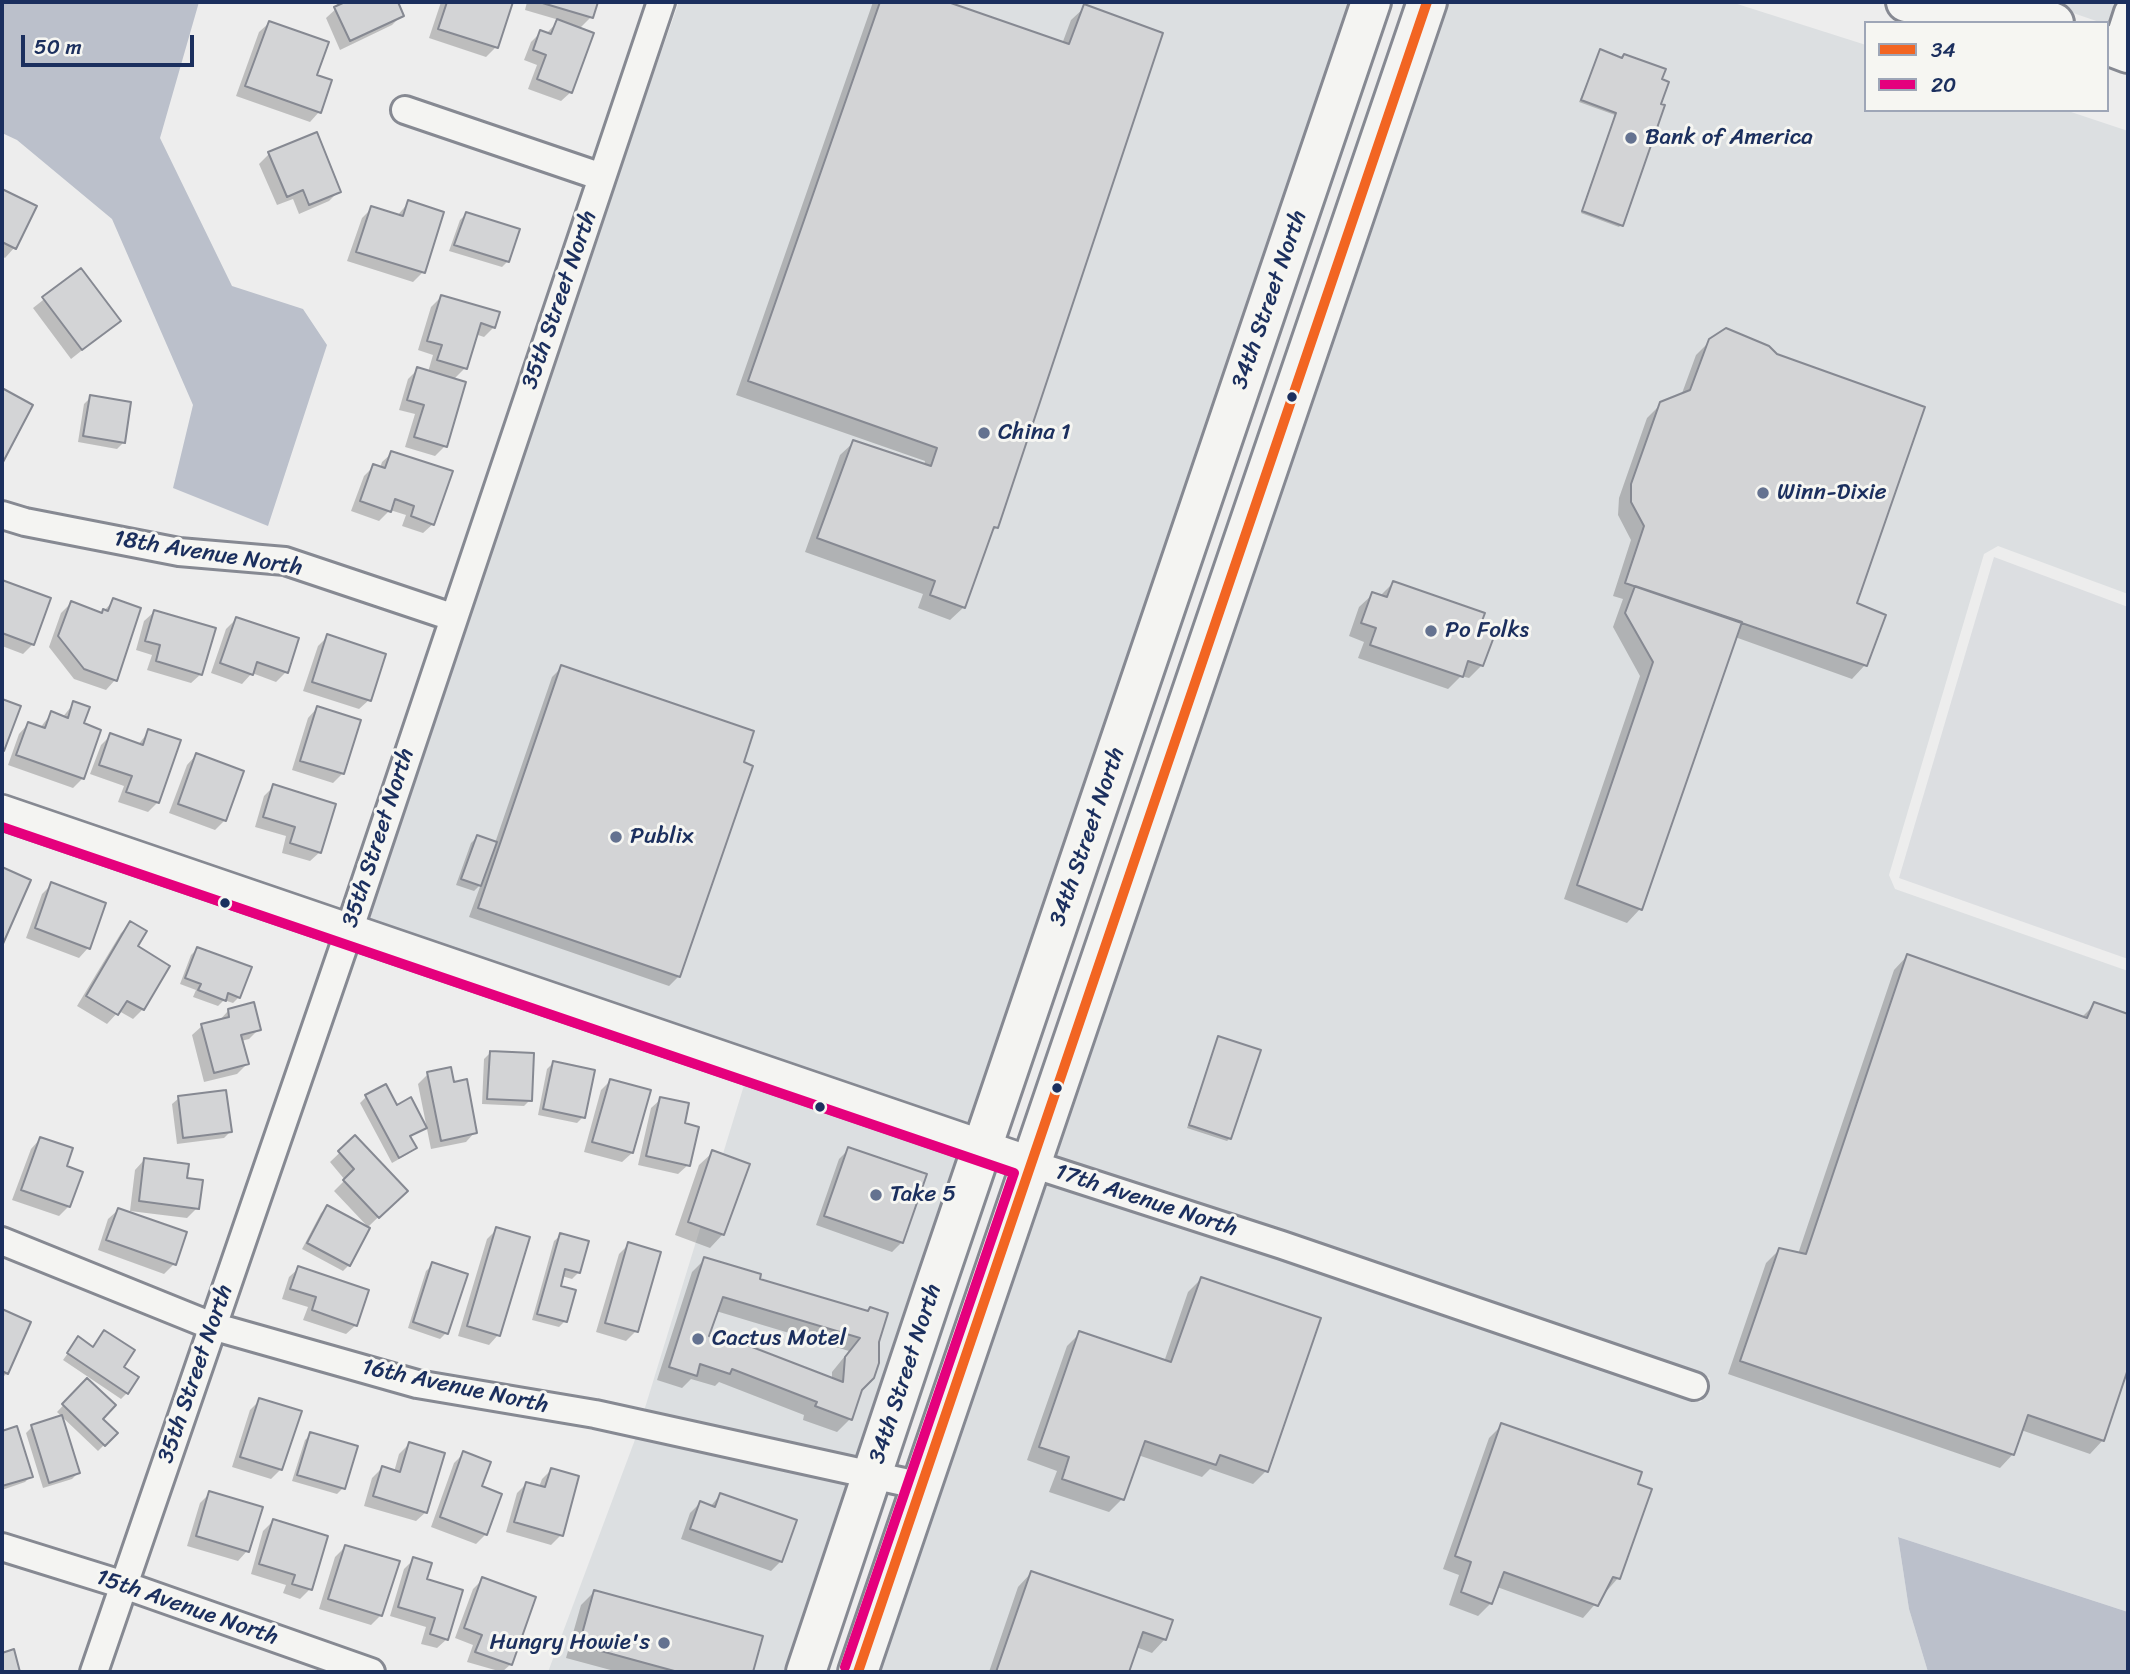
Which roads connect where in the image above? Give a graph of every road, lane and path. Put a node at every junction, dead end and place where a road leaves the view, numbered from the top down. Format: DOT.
graph roads {
  1 [pos="661,2"];
  2 [pos="1371,2"];
  3 [pos="1427,2"];
  4 [pos="1906,2"];
  5 [pos="2005,2"];
  6 [pos="2128,12"];
  7 [pos="1990,21"];
  8 [pos="2049,21"];
  9 [pos="2115,49"];
  10 [pos="405,110"];
  11 [pos="602,177"];
  12 [pos="1260,329"];
  13 [pos="1306,357"];
  14 [pos="2,514"];
  15 [pos="452,617"];
  16 [pos="2,812"];
  17 [pos="349,931"];
  18 [pos="982,1148"];
  19 [pos="1032,1164"];
  20 [pos="2,1241"];
  21 [pos="212,1326"];
  22 [pos="1695,1386"];
  23 [pos="873,1475"];
  24 [pos="922,1486"];
  25 [pos="2,1547"];
  26 [pos="124,1585"];
  27 [pos="94,1672"];
  28 [pos="370,1672"];
  29 [pos="806,1672"];
  30 [pos="858,1672"];
  1 -- 11 [label="street, 35th Street North"];
  2 -- 12 [label="main road, 34th Street North"];
  3 -- 13 [label="main road"];
  4 -- 7 [label="main road"];
  5 -- 8 [label="main road"];
  6 -- 9 [label="street"];
  10 -- 11 [label="street"];
  11 -- 15 [label="street, 35th Street North"];
  12 -- 13 [label="main road"];
  12 -- 18 [label="main road, 34th Street North"];
  13 -- 19 [label="main road"];
  14 -- 15 [label="street, 18th Avenue North"];
  15 -- 17 [label="street, 35th Street North"];
  16 -- 17 [label="street, 17th Avenue North"];
  17 -- 18 [label="street, 17th Avenue North"];
  17 -- 21 [label="street, 35th Street North"];
  18 -- 19 [label="street, 17th Avenue North"];
  18 -- 23 [label="main road, 34th Street North"];
  19 -- 22 [label="street, 17th Avenue North"];
  19 -- 24 [label="main road"];
  20 -- 21 [label="street, 16th Avenue North"];
  21 -- 23 [label="street, 16th Avenue North"];
  21 -- 26 [label="street, 35th Street North"];
  23 -- 24 [label="street, 16th Avenue North"];
  23 -- 29 [label="main road, 34th Street North"];
  24 -- 30 [label="main road"];
  25 -- 26 [label="street, 15th Avenue North"];
  26 -- 27 [label="street, 35th Street North"];
  26 -- 28 [label="street, 15th Avenue North"];
}
